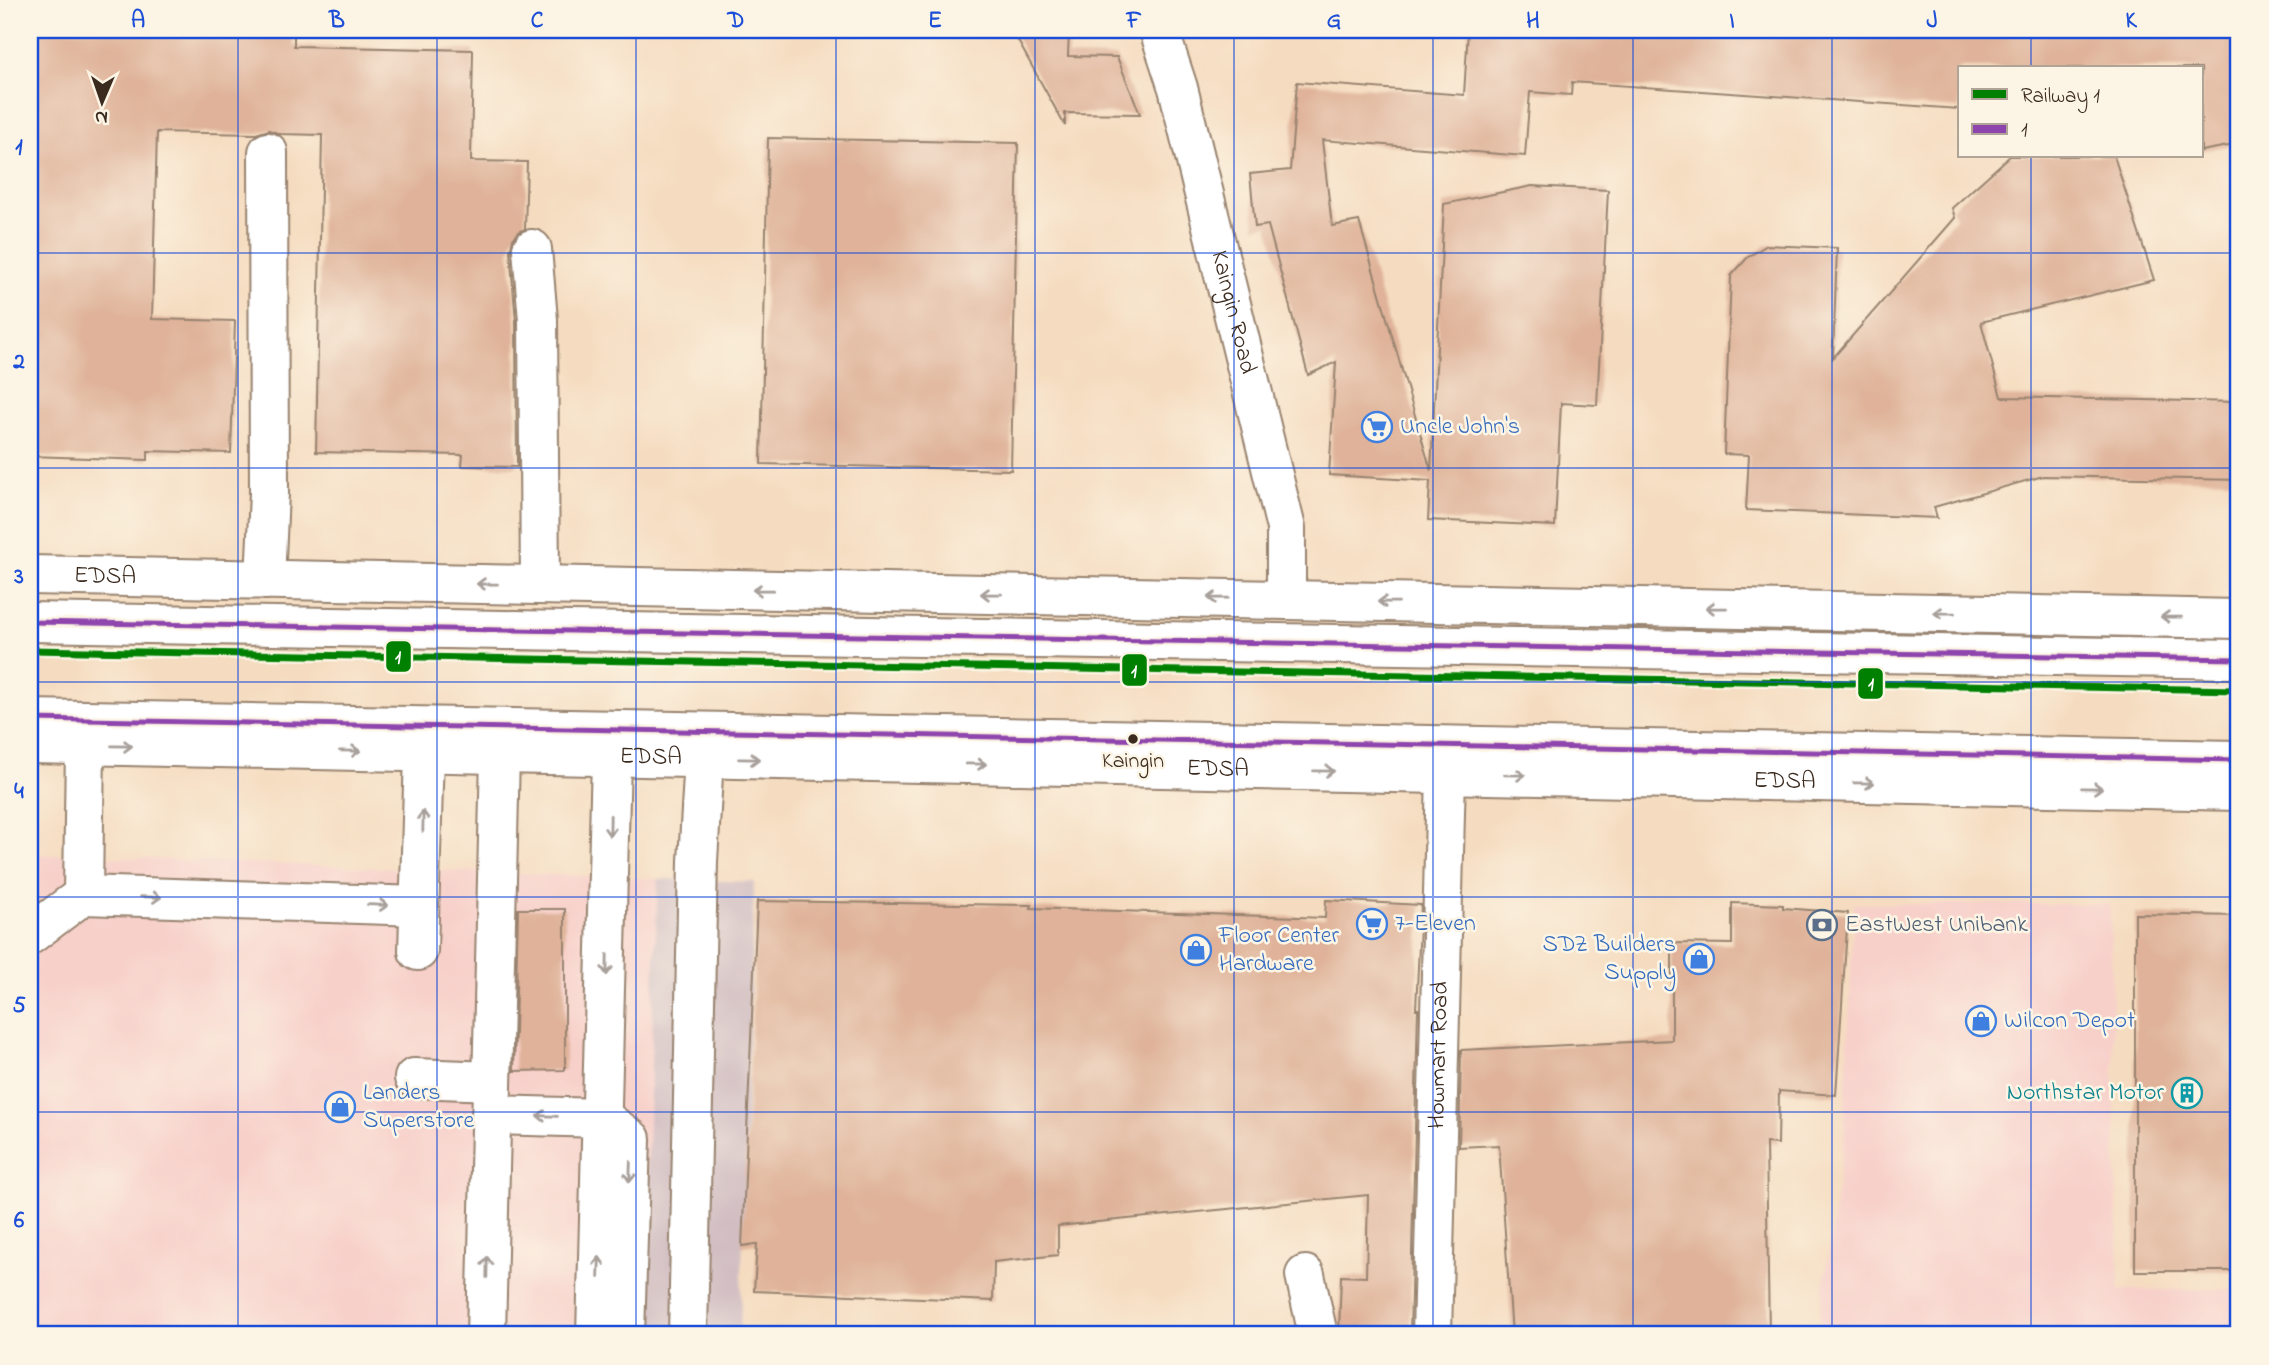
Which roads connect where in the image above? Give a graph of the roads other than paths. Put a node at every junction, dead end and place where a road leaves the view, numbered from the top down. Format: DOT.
graph roads {
  1 [pos="1159,30"];
  2 [pos="268,152"];
  3 [pos="532,249"];
  4 [pos="30,575"];
  5 [pos="265,580"];
  6 [pos="540,585"];
  7 [pos="1286,600"];
  8 [pos="2239,619"];
  9 [pos="30,622"];
  10 [pos="2239,659"];
  11 [pos="30,719"];
  12 [pos="30,744"];
  13 [pos="85,745"];
  14 [pos="424,753"];
  15 [pos="500,755"];
  16 [pos="611,758"];
  17 [pos="704,758"];
  18 [pos="2239,760"];
  19 [pos="1446,773"];
  20 [pos="2239,791"];
  21 [pos="83,895"];
  22 [pos="419,906"];
  23 [pos="30,935"];
  24 [pos="418,951"];
  25 [pos="414,1077"];
  26 [pos="492,1098"];
  27 [pos="603,1118"];
  28 [pos="1305,1275"];
  29 [pos="485,1335"];
  30 [pos="596,1335"];
  31 [pos="625,1335"];
  32 [pos="688,1335"];
  33 [pos="1318,1335"];
  34 [pos="1432,1335"];
  1 -- 7 [label="main road, Kaingin Road"];
  2 -- 5 [label="main road"];
  3 -- 6 [label="main road"];
  4 -- 5 [label="main road, EDSA"];
  6 -- 5 [label="main road, EDSA, one-way"];
  7 -- 6 [label="main road, EDSA, one-way"];
  8 -- 7 [label="main road, EDSA, one-way"];
  9 -- 10 [label="main road"];
  11 -- 18 [label="main road"];
  12 -- 13 [label="main road, EDSA"];
  13 -- 14 [label="main road, EDSA, one-way"];
  13 -- 21 [label="main road"];
  14 -- 15 [label="main road, EDSA"];
  22 -- 14 [label="main road, one-way"];
  15 -- 16 [label="main road, EDSA"];
  15 -- 26 [label="main road"];
  16 -- 17 [label="main road, EDSA"];
  16 -- 27 [label="main road, one-way"];
  17 -- 19 [label="main road, EDSA, one-way"];
  17 -- 32 [label="main road"];
  19 -- 20 [label="main road, EDSA, one-way"];
  19 -- 34 [label="main road, Howmart Road"];
  21 -- 22 [label="main road, one-way"];
  21 -- 23 [label="main road"];
  22 -- 24 [label="main road"];
  25 -- 26 [label="main road"];
  27 -- 26 [label="main road, one-way"];
  29 -- 26 [label="main road, one-way"];
  30 -- 27 [label="main road, one-way"];
  27 -- 31 [label="main road, one-way"];
  28 -- 33 [label="main road"];
}
